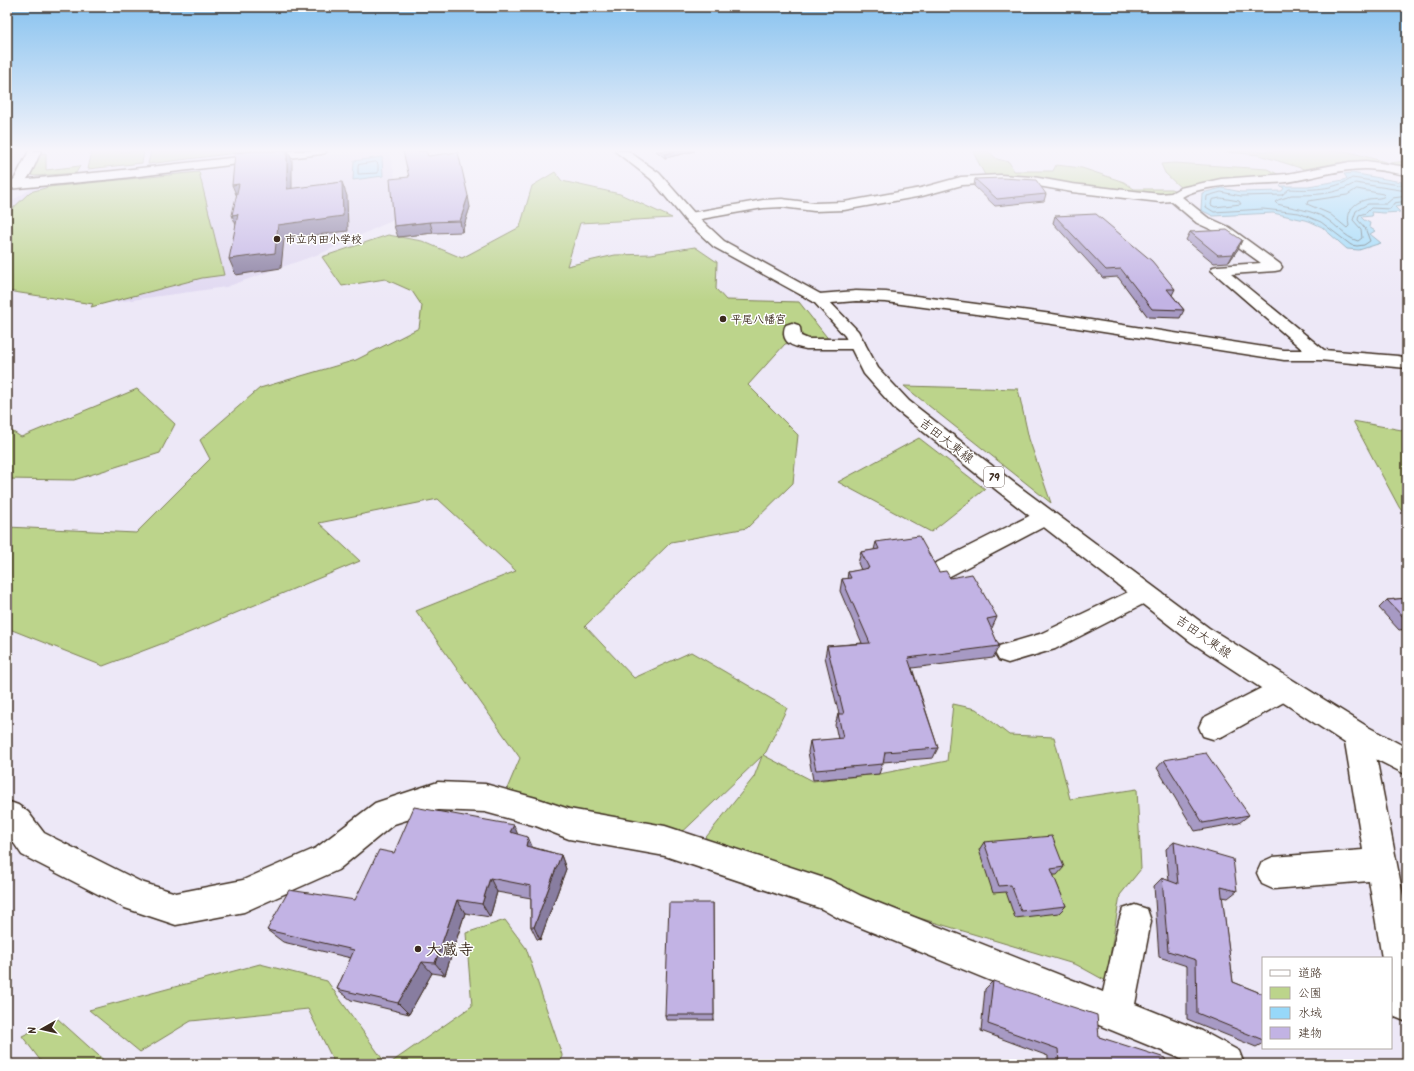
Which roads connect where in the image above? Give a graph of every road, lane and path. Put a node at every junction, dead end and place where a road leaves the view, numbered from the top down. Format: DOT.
graph roads {
  1 [pos="676,201"];
  2 [pos="872,201"];
  3 [pos="1178,201"];
  4 [pos="690,217"];
  5 [pos="819,299"];
  6 [pos="792,328"];
  7 [pos="857,344"];
  8 [pos="1319,355"];
  9 [pos="1407,363"];
  10 [pos="1045,517"];
  11 [pos="942,570"];
  12 [pos="1145,593"];
  13 [pos="1008,653"];
  14 [pos="1284,689"];
  15 [pos="1213,727"];
  16 [pos="1358,736"];
  17 [pos="1407,762"];
  18 [pos="7,815"];
  19 [pos="1381,864"];
  20 [pos="1273,873"];
  21 [pos="1134,921"];
  22 [pos="1407,1005"];
  23 [pos="1115,1014"];
  24 [pos="1226,1064"];
  1 -- 4 [label="street, 吉田大東線 / 79"];
  2 -- 4 [label="street"];
  3 -- 8 [label="street"];
  4 -- 5 [label="street, 吉田大東線 / 79"];
  5 -- 7 [label="street, 吉田大東線 / 79"];
  5 -- 8 [label="street"];
  6 -- 7 [label="street"];
  7 -- 10 [label="street, 吉田大東線 / 79"];
  8 -- 9 [label="street"];
  10 -- 11 [label="street"];
  10 -- 12 [label="street, 吉田大東線 / 79"];
  12 -- 13 [label="street"];
  12 -- 14 [label="street, 吉田大東線 / 79"];
  14 -- 15 [label="street"];
  14 -- 16 [label="street, 吉田大東線 / 79"];
  16 -- 17 [label="street, 吉田大東線 / 79"];
  16 -- 19 [label="street"];
  18 -- 23 [label="street"];
  19 -- 20 [label="street"];
  19 -- 22 [label="street"];
  21 -- 23 [label="street"];
  23 -- 24 [label="street"];
}
